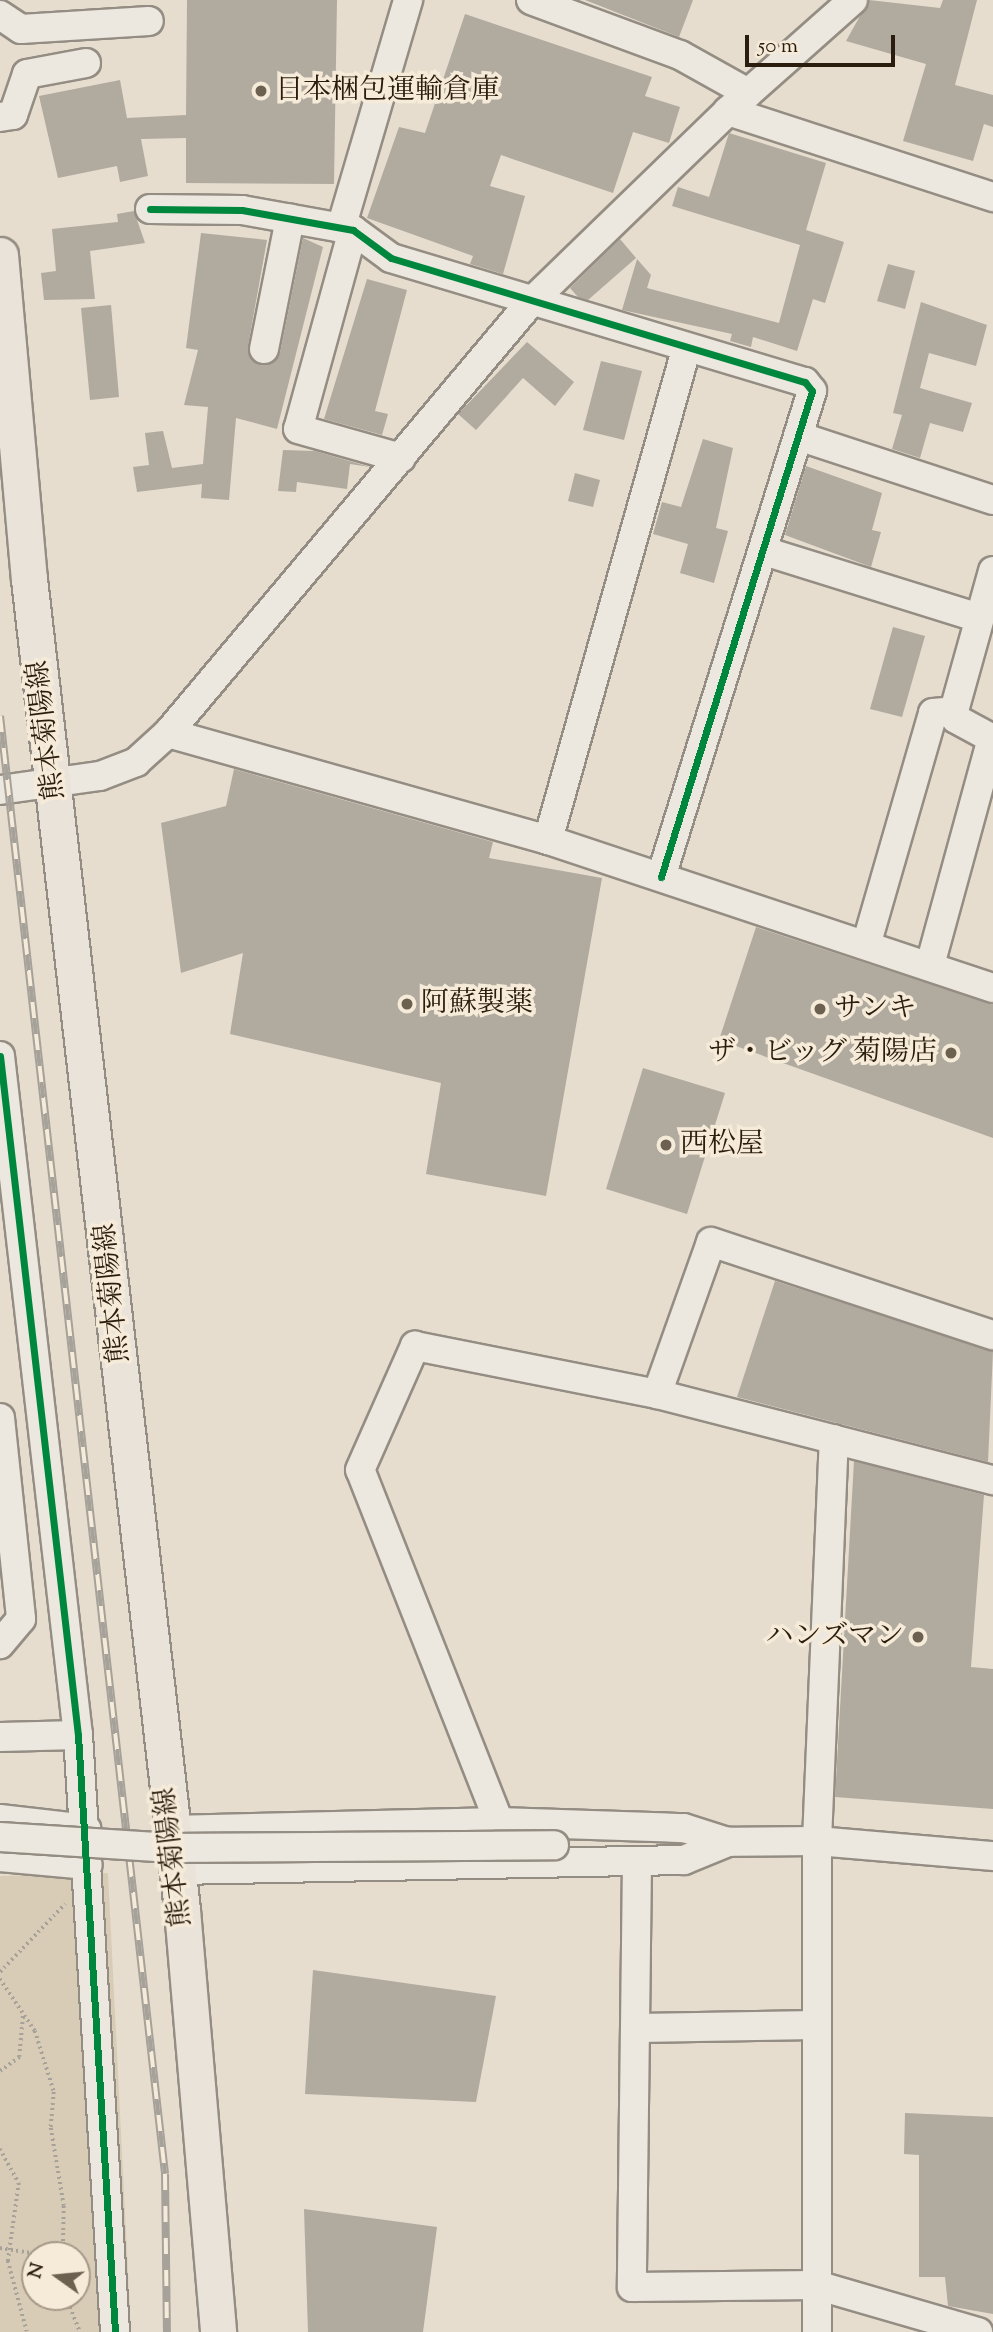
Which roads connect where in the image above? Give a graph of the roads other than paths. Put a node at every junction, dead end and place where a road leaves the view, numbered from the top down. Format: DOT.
graph roads {
  1 [pos="408,0"];
  2 [pos="531,0"];
  3 [pos="853,0"];
  4 [pos="0,15"];
  5 [pos="149,21"];
  6 [pos="86,63"];
  7 [pos="738,102"];
  8 [pos="0,117"];
  9 [pos="993,197"];
  10 [pos="150,209"];
  11 [pos="290,219"];
  12 [pos="347,229"];
  13 [pos="0,255"];
  14 [pos="530,303"];
  15 [pos="264,349"];
  16 [pos="686,351"];
  17 [pos="798,436"];
  18 [pos="401,458"];
  19 [pos="993,500"];
  20 [pos="764,551"];
  21 [pos="993,571"];
  22 [pos="979,618"];
  23 [pos="954,711"];
  24 [pos="168,733"];
  25 [pos="992,739"];
  26 [pos="53,780"];
  27 [pos="0,790"];
  28 [pos="548,840"];
  29 [pos="661,877"];
  30 [pos="867,942"];
  31 [pos="930,965"];
  32 [pos="993,988"];
  33 [pos="0,1056"];
  34 [pos="993,1335"];
  35 [pos="657,1394"];
  36 [pos="0,1418"];
  37 [pos="834,1439"];
  38 [pos="3,1455"];
  39 [pos="993,1480"];
  40 [pos="0,1644"];
  41 [pos="78,1735"];
  42 [pos="0,1737"];
  43 [pos="0,1819"];
  44 [pos="499,1822"];
  45 [pos="86,1829"];
  46 [pos="171,1830"];
  47 [pos="0,1837"];
  48 [pos="817,1840"];
  49 [pos="728,1842"];
  50 [pos="993,1856"];
  51 [pos="0,1857"];
  52 [pos="637,1861"];
  53 [pos="88,1865"];
  54 [pos="177,1871"];
  55 [pos="816,2025"];
  56 [pos="638,2028"];
  57 [pos="816,2285"];
  58 [pos="116,2332"];
  59 [pos="218,2332"];
  60 [pos="817,2332"];
  61 [pos="978,2332"];
  1 -- 12 [label="street"];
  2 -- 7 [label="street"];
  3 -- 7 [label="street"];
  4 -- 5 [label="street"];
  6 -- 8 [label="street"];
  7 -- 9 [label="street"];
  7 -- 14 [label="street"];
  10 -- 11 [label="street"];
  11 -- 12 [label="street"];
  11 -- 15 [label="street"];
  12 -- 14 [label="street"];
  12 -- 18 [label="street"];
  13 -- 26 [label="main road, 熊本菊陽線"];
  14 -- 16 [label="street"];
  14 -- 18 [label="street"];
  16 -- 17 [label="street"];
  16 -- 28 [label="street"];
  17 -- 19 [label="street"];
  17 -- 20 [label="street"];
  18 -- 24 [label="street"];
  20 -- 22 [label="street"];
  20 -- 29 [label="street"];
  21 -- 22 [label="street"];
  22 -- 23 [label="street"];
  23 -- 25 [label="street"];
  23 -- 30 [label="street"];
  24 -- 26 [label="street"];
  24 -- 28 [label="street"];
  25 -- 31 [label="street"];
  26 -- 27 [label="street"];
  26 -- 46 [label="main road, 熊本菊陽線"];
  28 -- 29 [label="street"];
  29 -- 30 [label="street"];
  30 -- 31 [label="street"];
  31 -- 32 [label="street"];
  33 -- 41 [label="street"];
  34 -- 35 [label="street"];
  35 -- 37 [label="street"];
  35 -- 44 [label="street"];
  36 -- 38 [label="street"];
  37 -- 39 [label="street"];
  37 -- 48 [label="street"];
  38 -- 40 [label="street"];
  41 -- 42 [label="street"];
  41 -- 45 [label="street"];
  43 -- 45 [label="street"];
  44 -- 46 [label="street"];
  44 -- 49 [label="street"];
  45 -- 53 [label="street"];
  46 -- 54 [label="main road, 熊本菊陽線"];
  47 -- 49 [label="street, bridge"];
  48 -- 49 [label="street"];
  48 -- 50 [label="street"];
  48 -- 55 [label="street"];
  49 -- 52 [label="street"];
  51 -- 53 [label="street"];
  52 -- 54 [label="street"];
  52 -- 56 [label="street"];
  53 -- 58 [label="street"];
  54 -- 59 [label="main road, 熊本菊陽線"];
  55 -- 56 [label="street"];
  55 -- 57 [label="street"];
  56 -- 57 [label="street"];
  57 -- 60 [label="street"];
  57 -- 61 [label="street"];
}
